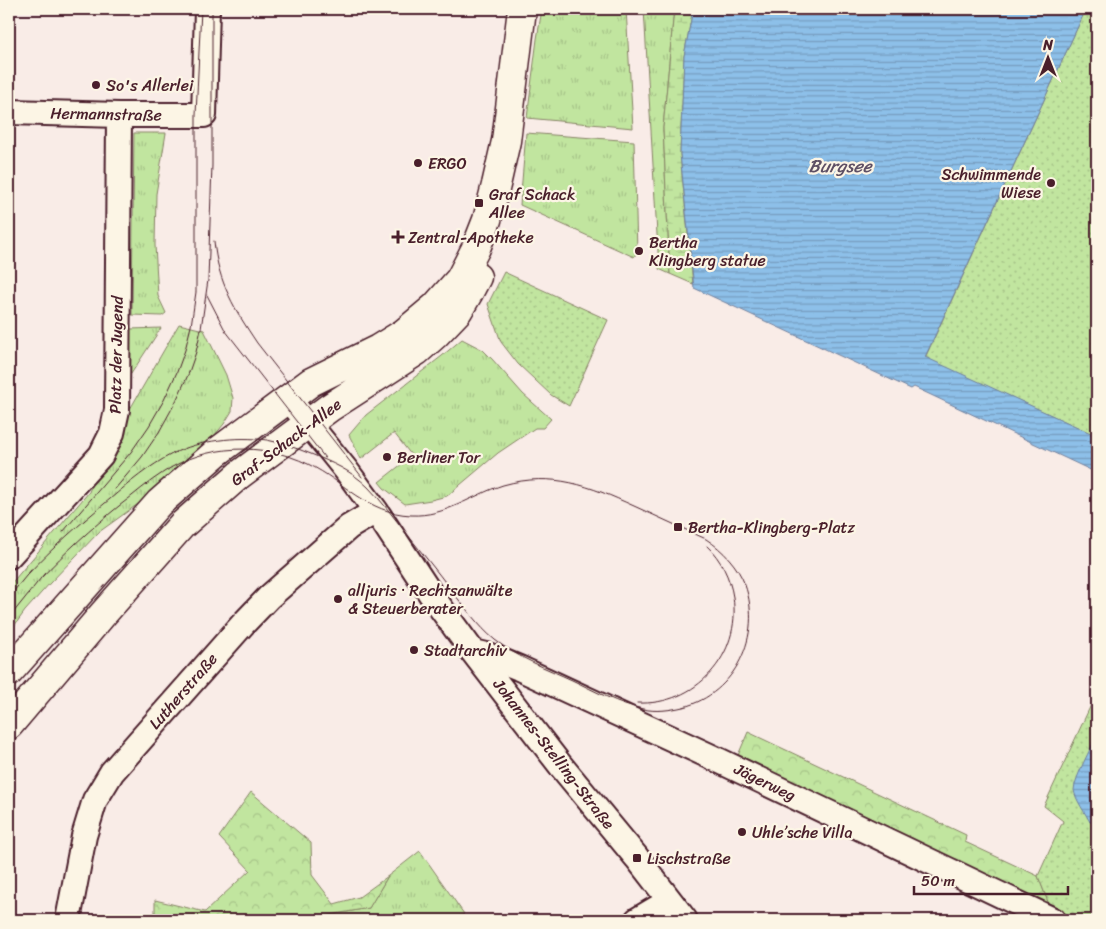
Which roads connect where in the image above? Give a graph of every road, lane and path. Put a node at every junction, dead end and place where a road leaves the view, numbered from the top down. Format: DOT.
graph roads {
  1 [pos="207,9"];
  2 [pos="522,9"];
  3 [pos="9,112"];
  4 [pos="119,115"];
  5 [pos="506,141"];
  6 [pos="288,398"];
  7 [pos="309,424"];
  8 [pos="376,511"];
  9 [pos="9,556"];
  10 [pos="473,652"];
  11 [pos="9,672"];
  12 [pos="9,725"];
  13 [pos="669,901"];
  14 [pos="68,920"];
  15 [pos="637,920"];
  16 [pos="685,920"];
  17 [pos="1053,920"];
  1 -- 4 [label="street, Hermannstraße"];
  2 -- 5 [label="street, Graf-Schack-Allee"];
  3 -- 4 [label="street, Hermannstraße"];
  4 -- 9 [label="street, Platz der Jugend"];
  5 -- 6 [label="street, Graf-Schack-Allee"];
  5 -- 7 [label="street, Graf-Schack-Allee"];
  6 -- 7 [label="street"];
  6 -- 11 [label="street, Graf-Schack-Allee"];
  7 -- 8 [label="street"];
  7 -- 12 [label="street, Graf-Schack-Allee"];
  8 -- 10 [label="street, Johannes-Stelling-Straße"];
  8 -- 14 [label="street, Lutherstraße"];
  10 -- 13 [label="street, Johannes-Stelling-Straße"];
  10 -- 17 [label="street, Jägerweg"];
  13 -- 15 [label="street"];
  13 -- 16 [label="street, Johannes-Stelling-Straße"];
}
